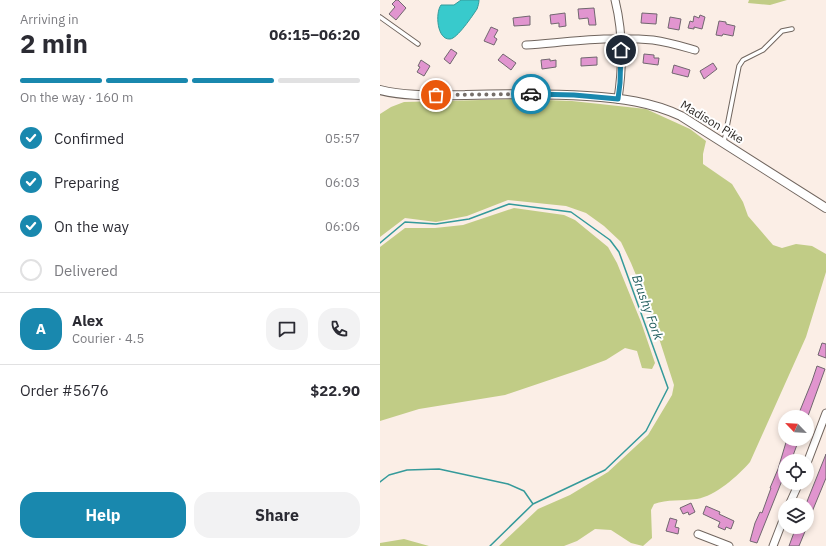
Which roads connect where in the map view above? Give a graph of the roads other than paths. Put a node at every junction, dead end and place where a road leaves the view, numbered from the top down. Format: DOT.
graph roads {
  1 [pos="615,0"];
  2 [pos="380,17"];
  3 [pos="792,29"];
  4 [pos="621,39"];
  5 [pos="418,44"];
  6 [pos="526,45"];
  7 [pos="695,50"];
  8 [pos="380,90"];
  9 [pos="618,99"];
  10 [pos="724,143"];
  11 [pos="826,208"];
  12 [pos="826,413"];
  13 [pos="810,454"];
  14 [pos="778,533"];
  15 [pos="698,534"];
  16 [pos="729,546"];
  17 [pos="773,546"];
  1 -- 4 [label="street"];
  2 -- 5 [label="lane"];
  3 -- 10 [label="lane"];
  4 -- 6 [label="street"];
  4 -- 7 [label="street"];
  4 -- 9 [label="street"];
  8 -- 9 [label="street, Madison Pike"];
  9 -- 10 [label="street, Madison Pike"];
  10 -- 11 [label="street, Madison Pike"];
  12 -- 13 [label="street"];
  14 -- 17 [label="street"];
  15 -- 16 [label="street"];
}
